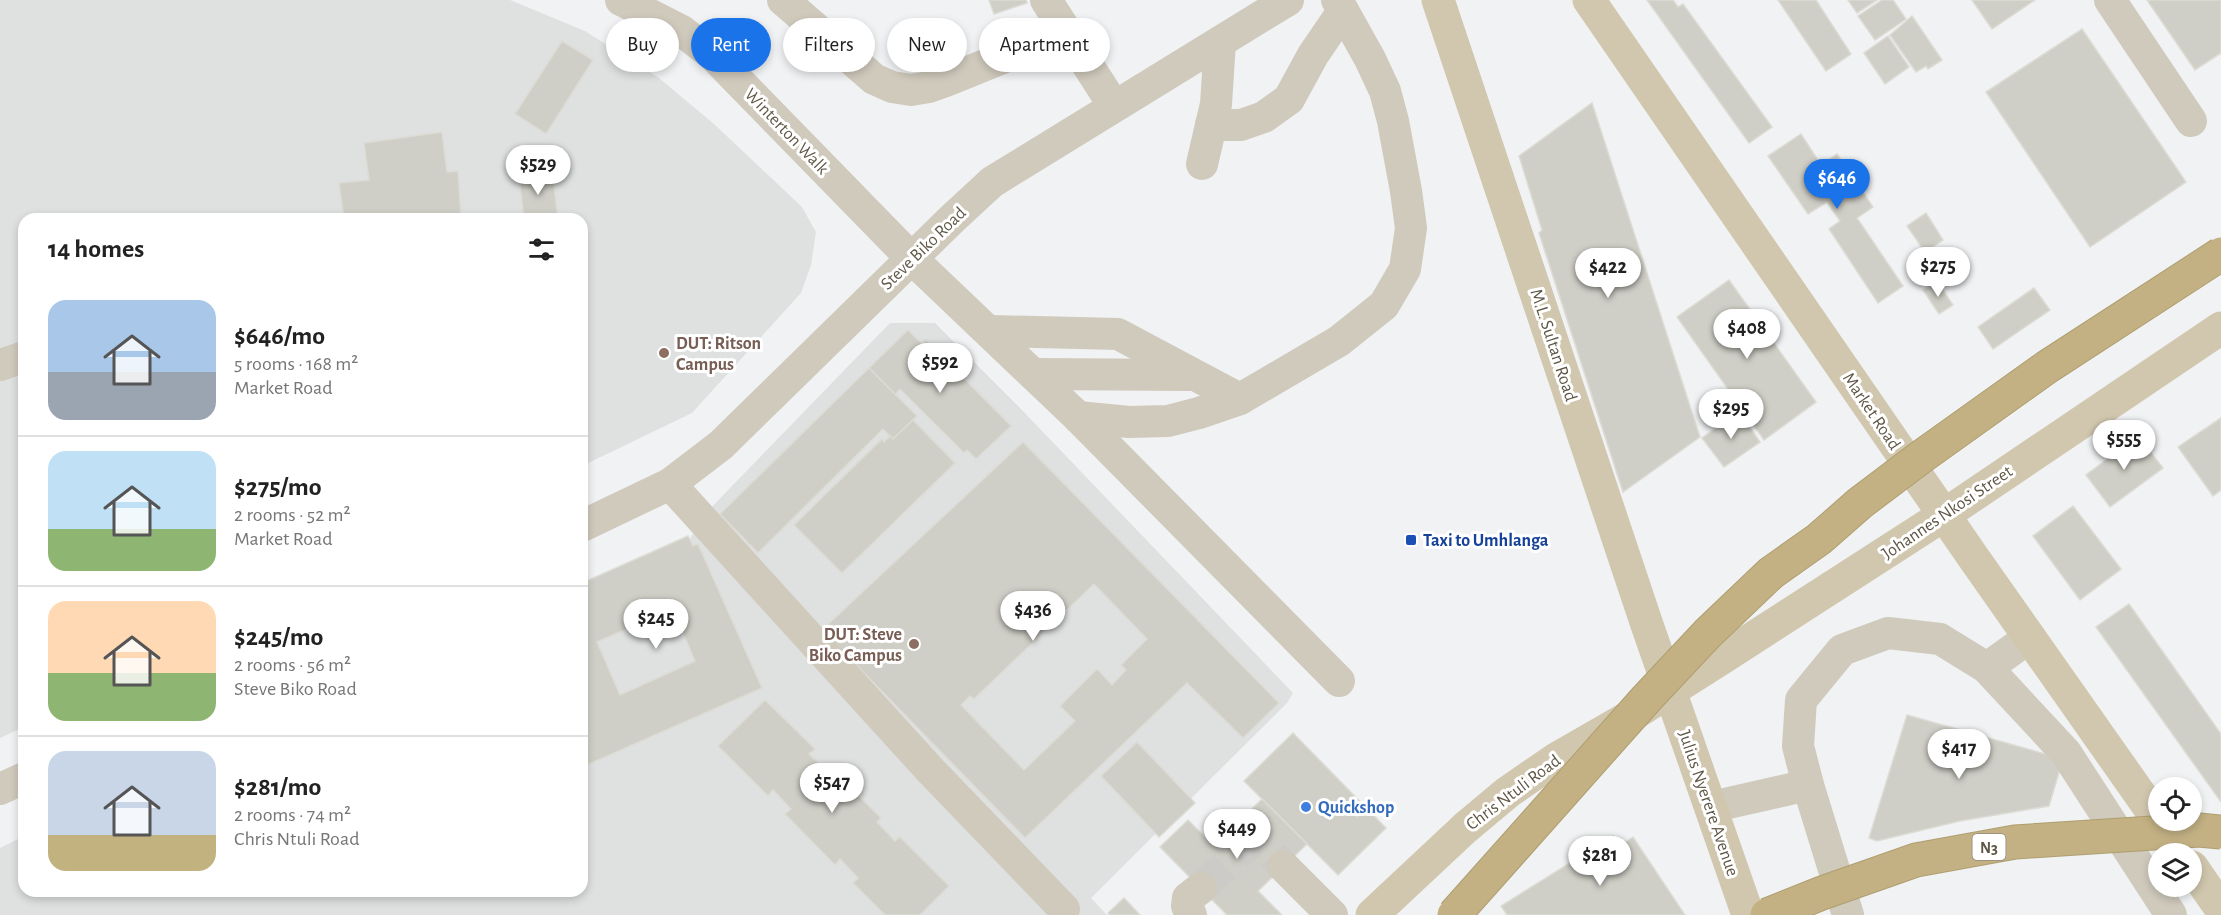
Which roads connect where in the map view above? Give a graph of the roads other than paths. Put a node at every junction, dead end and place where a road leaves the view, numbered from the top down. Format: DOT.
graph roads {
  1 [pos="621,0"];
  2 [pos="783,0"];
  3 [pos="1046,0"];
  4 [pos="1288,0"];
  5 [pos="1589,0"];
  6 [pos="2110,0"];
  7 [pos="1340,5"];
  8 [pos="1447,9"];
  9 [pos="1057,18"];
  10 [pos="1220,42"];
  11 [pos="979,68"];
  12 [pos="1092,72"];
  13 [pos="1114,106"];
  14 [pos="2191,122"];
  15 [pos="1211,125"];
  16 [pos="1202,164"];
  17 [pos="2221,254"];
  18 [pos="911,258"];
  19 [pos="2221,328"];
  20 [pos="990,331"];
  21 [pos="18,359"];
  22 [pos="0,365"];
  23 [pos="1033,374"];
  24 [pos="1198,375"];
  25 [pos="1240,399"];
  26 [pos="1078,417"];
  27 [pos="670,484"];
  28 [pos="1944,515"];
  29 [pos="588,523"];
  30 [pos="2030,637"];
  31 [pos="1987,668"];
  32 [pos="1339,681"];
  33 [pos="1670,691"];
  34 [pos="18,781"];
  35 [pos="1808,785"];
  36 [pos="0,789"];
  37 [pos="2148,804"];
  38 [pos="1711,807"];
  39 [pos="2221,832"];
  40 [pos="1283,866"];
  41 [pos="2202,881"];
  42 [pos="2221,909"];
  43 [pos="1063,913"];
  44 [pos="1332,915"];
  45 [pos="1372,915"];
  46 [pos="1454,915"];
  47 [pos="1748,915"];
  48 [pos="1767,915"];
  49 [pos="1848,915"];
  50 [pos="2171,915"];
  1 -- 18 [label="street, Winterton Walk"];
  2 -- 11 [label="street"];
  3 -- 9 [label="street"];
  4 -- 10 [label="street, Steve Biko Road"];
  5 -- 28 [label="main road, Market Road"];
  6 -- 14 [label="street"];
  7 -- 15 [label="street"];
  7 -- 25 [label="street"];
  8 -- 33 [label="main road, M.L. Sultan Road"];
  10 -- 13 [label="street, Steve Biko Road"];
  10 -- 15 [label="street"];
  12 -- 13 [label="street"];
  13 -- 18 [label="street, Steve Biko Road"];
  15 -- 16 [label="street"];
  17 -- 46 [label="highway, bridge"];
  18 -- 20 [label="street, Winterton Walk"];
  18 -- 27 [label="street, Steve Biko Road"];
  19 -- 28 [label="main road, Johannes Nkosi Street"];
  20 -- 23 [label="street, Winterton Walk"];
  20 -- 24 [label="street"];
  21 -- 22 [label="street"];
  23 -- 24 [label="street"];
  23 -- 26 [label="street, Winterton Walk"];
  24 -- 25 [label="street"];
  25 -- 26 [label="street"];
  26 -- 32 [label="street, Winterton Walk"];
  27 -- 29 [label="street, Steve Biko Road"];
  27 -- 43 [label="street"];
  28 -- 30 [label="main road, Market Road"];
  28 -- 33 [label="main road, Johannes Nkosi Street"];
  30 -- 31 [label="street"];
  30 -- 37 [label="main road, Market Road"];
  31 -- 35 [label="street"];
  31 -- 50 [label="street"];
  33 -- 38 [label="main road, Julius Nyerere Avenue"];
  33 -- 45 [label="main road, Chris Ntuli Road"];
  34 -- 36 [label="street"];
  35 -- 38 [label="street"];
  35 -- 49 [label="street"];
  38 -- 47 [label="main road, Julius Nyerere Avenue"];
  39 -- 48 [label="highway, N3, bridge"];
  40 -- 44 [label="street"];
  41 -- 42 [label="main road"];
}
